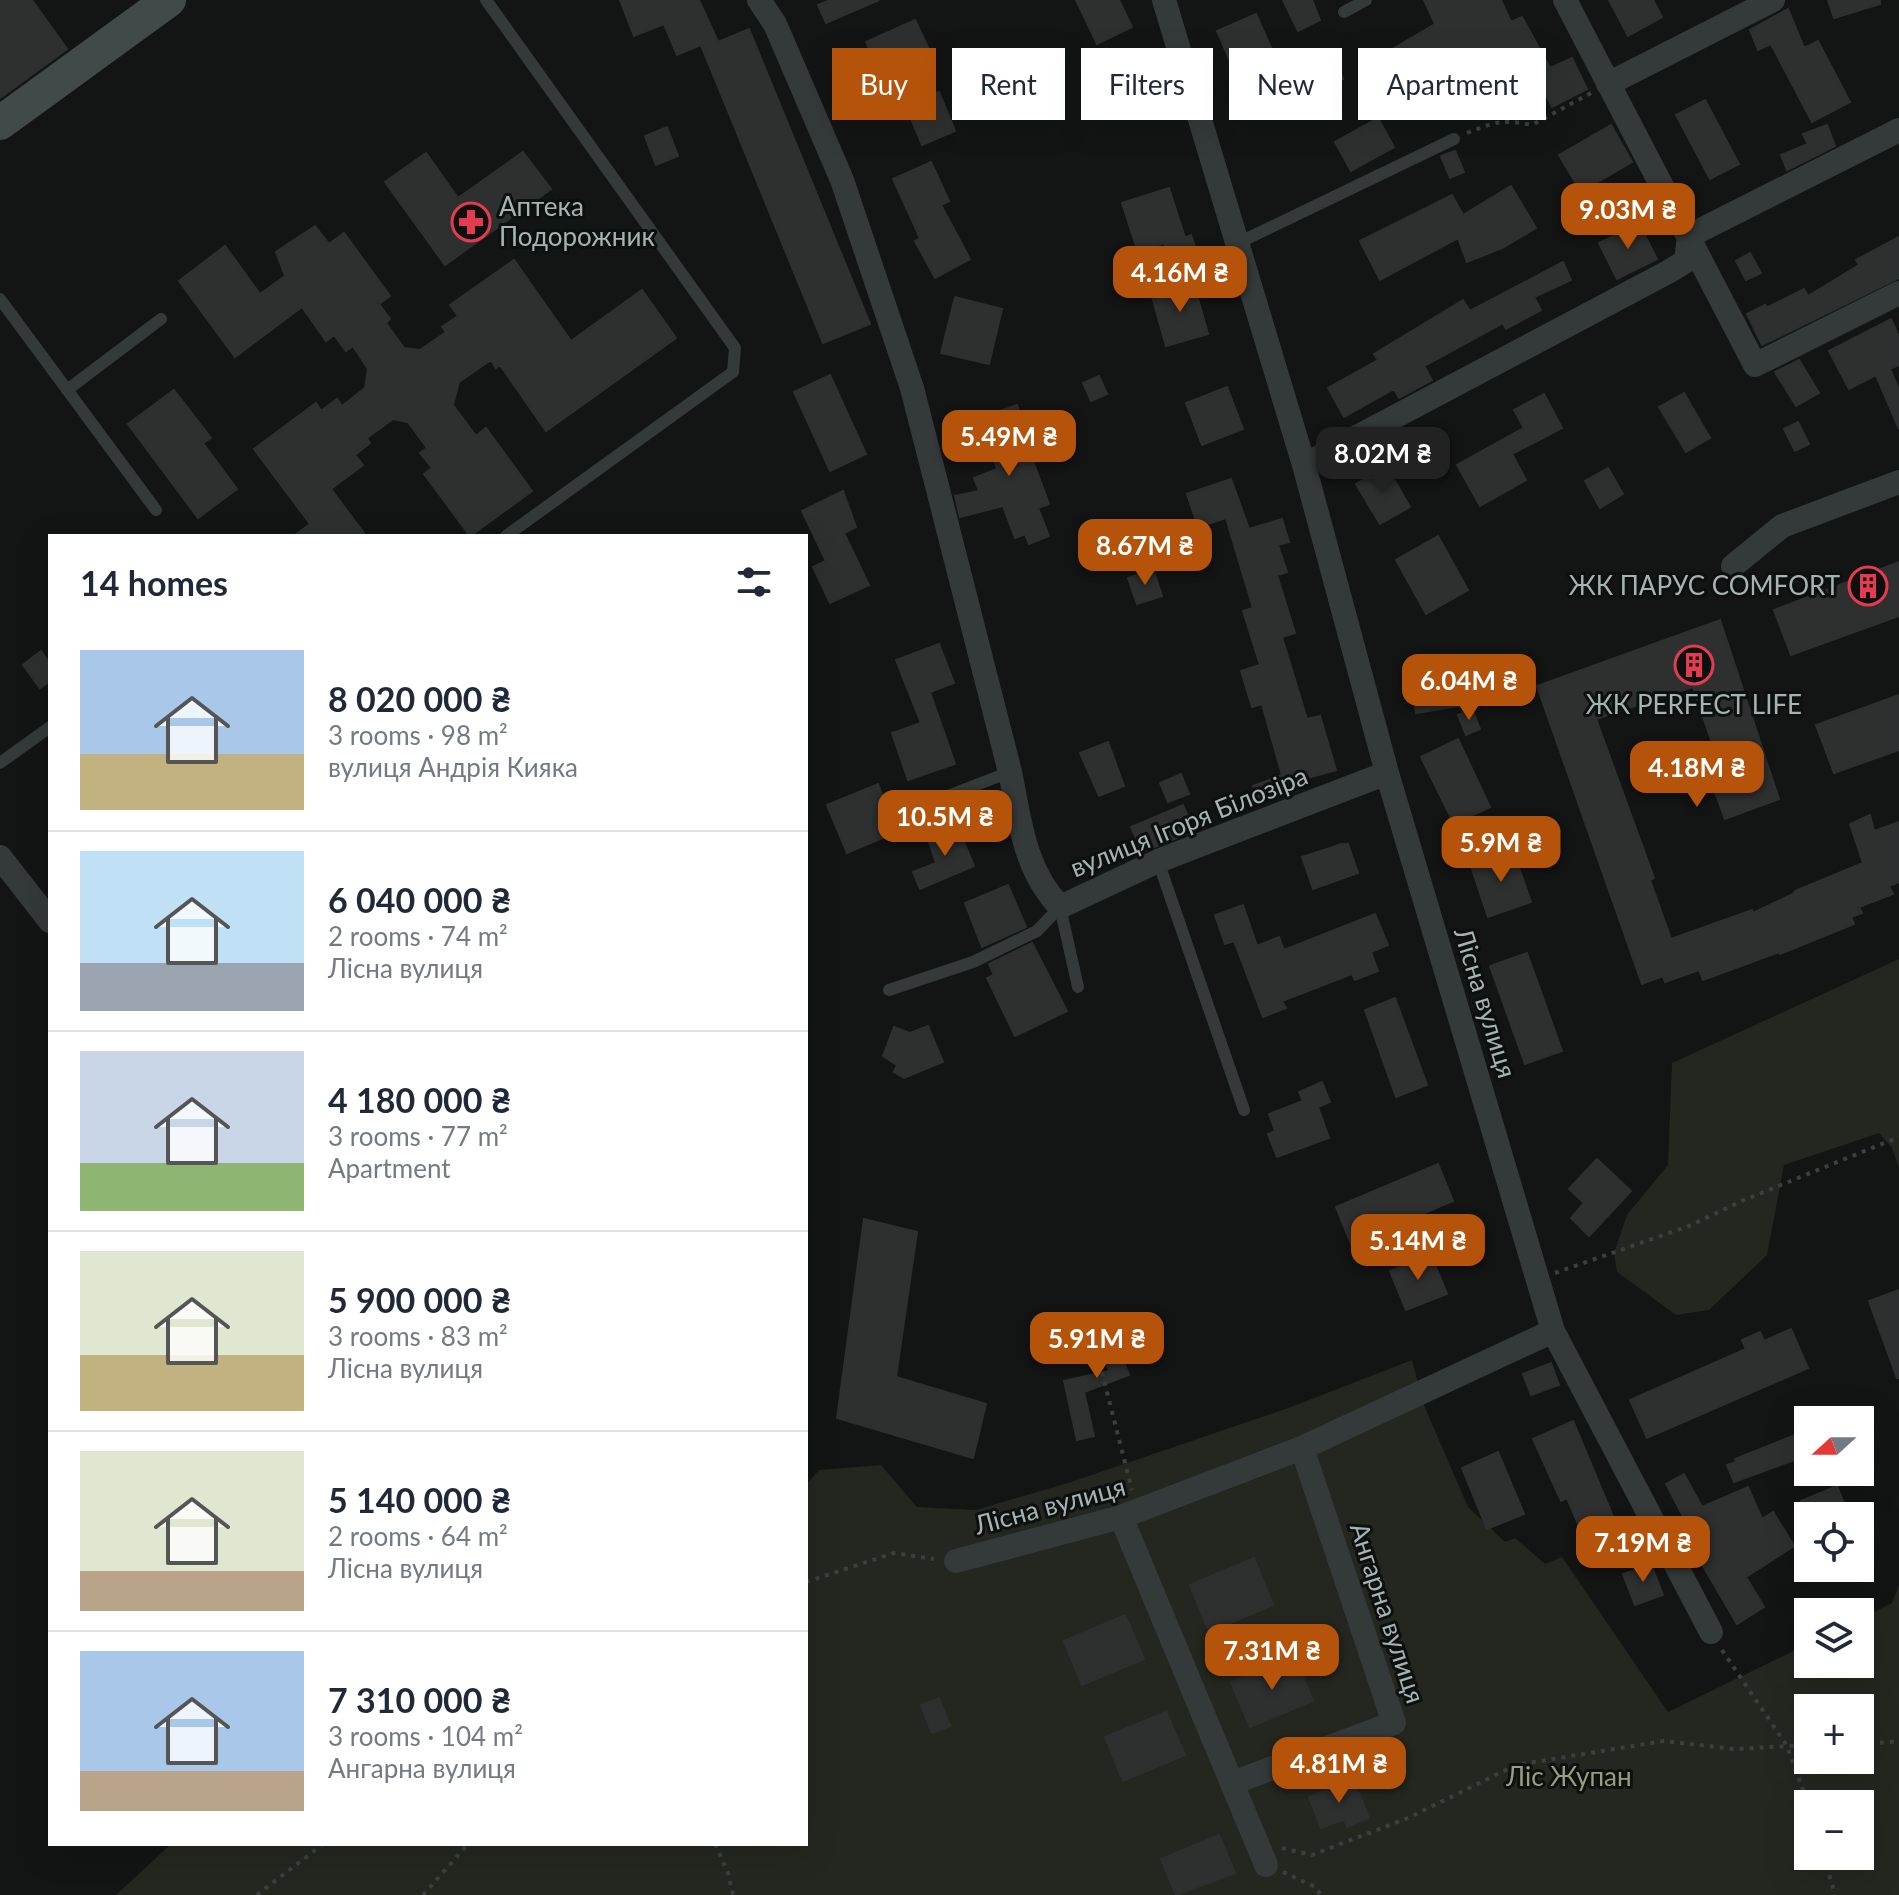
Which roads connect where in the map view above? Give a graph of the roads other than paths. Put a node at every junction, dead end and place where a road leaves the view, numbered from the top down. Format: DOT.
graph roads {
  1 [pos="169,0"];
  2 [pos="486,0"];
  3 [pos="759,0"];
  4 [pos="1164,0"];
  5 [pos="1366,0"];
  6 [pos="1565,0"];
  7 [pos="1773,0"];
  8 [pos="1344,12"];
  9 [pos="1608,84"];
  10 [pos="0,123"];
  11 [pos="1899,130"];
  12 [pos="1454,139"];
  13 [pos="1689,236"];
  14 [pos="1238,243"];
  15 [pos="1899,293"];
  16 [pos="0,299"];
  17 [pos="161,319"];
  18 [pos="67,390"];
  19 [pos="1304,465"];
  20 [pos="1899,482"];
  21 [pos="156,510"];
  22 [pos="509,534"];
  23 [pos="1733,566"];
  24 [pos="48,728"];
  25 [pos="0,763"];
  26 [pos="1010,772"];
  27 [pos="1387,773"];
  28 [pos="903,813"];
  29 [pos="0,857"];
  30 [pos="1158,861"];
  31 [pos="1060,907"];
  32 [pos="48,918"];
  33 [pos="1078,987"];
  34 [pos="889,990"];
  35 [pos="1244,1110"];
  36 [pos="1553,1331"];
  37 [pos="1302,1448"];
  38 [pos="1130,1514"];
  39 [pos="956,1561"];
  40 [pos="1711,1632"];
  41 [pos="1232,1783"];
  42 [pos="1261,1854"];
  1 -- 10 [label="main road"];
  2 -- 22 [label="lane"];
  3 -- 26 [label="street, вулиця Ігоря Білозіра"];
  4 -- 14 [label="street, Лісна вулиця"];
  5 -- 8 [label="lane"];
  6 -- 9 [label="street"];
  7 -- 9 [label="street"];
  9 -- 13 [label="street"];
  11 -- 13 [label="street"];
  12 -- 14 [label="lane"];
  13 -- 15 [label="street"];
  13 -- 19 [label="street"];
  14 -- 19 [label="street, Лісна вулиця"];
  16 -- 18 [label="lane"];
  17 -- 18 [label="lane"];
  18 -- 21 [label="lane"];
  19 -- 27 [label="street, Лісна вулиця"];
  20 -- 23 [label="street"];
  24 -- 25 [label="lane"];
  26 -- 28 [label="lane"];
  26 -- 31 [label="street, вулиця Ігоря Білозіра"];
  27 -- 30 [label="street, вулиця Ігоря Білозіра"];
  27 -- 36 [label="street, Лісна вулиця"];
  29 -- 32 [label="street"];
  30 -- 31 [label="street, вулиця Ігоря Білозіра"];
  30 -- 35 [label="lane"];
  31 -- 33 [label="lane"];
  31 -- 34 [label="lane"];
  36 -- 37 [label="street, Лісна вулиця"];
  36 -- 40 [label="street, Лісна вулиця"];
  37 -- 38 [label="street, Лісна вулиця"];
  37 -- 41 [label="street, Ангарна вулиця"];
  38 -- 39 [label="street, Лісна вулиця"];
  38 -- 41 [label="street"];
  41 -- 42 [label="street"];
}
